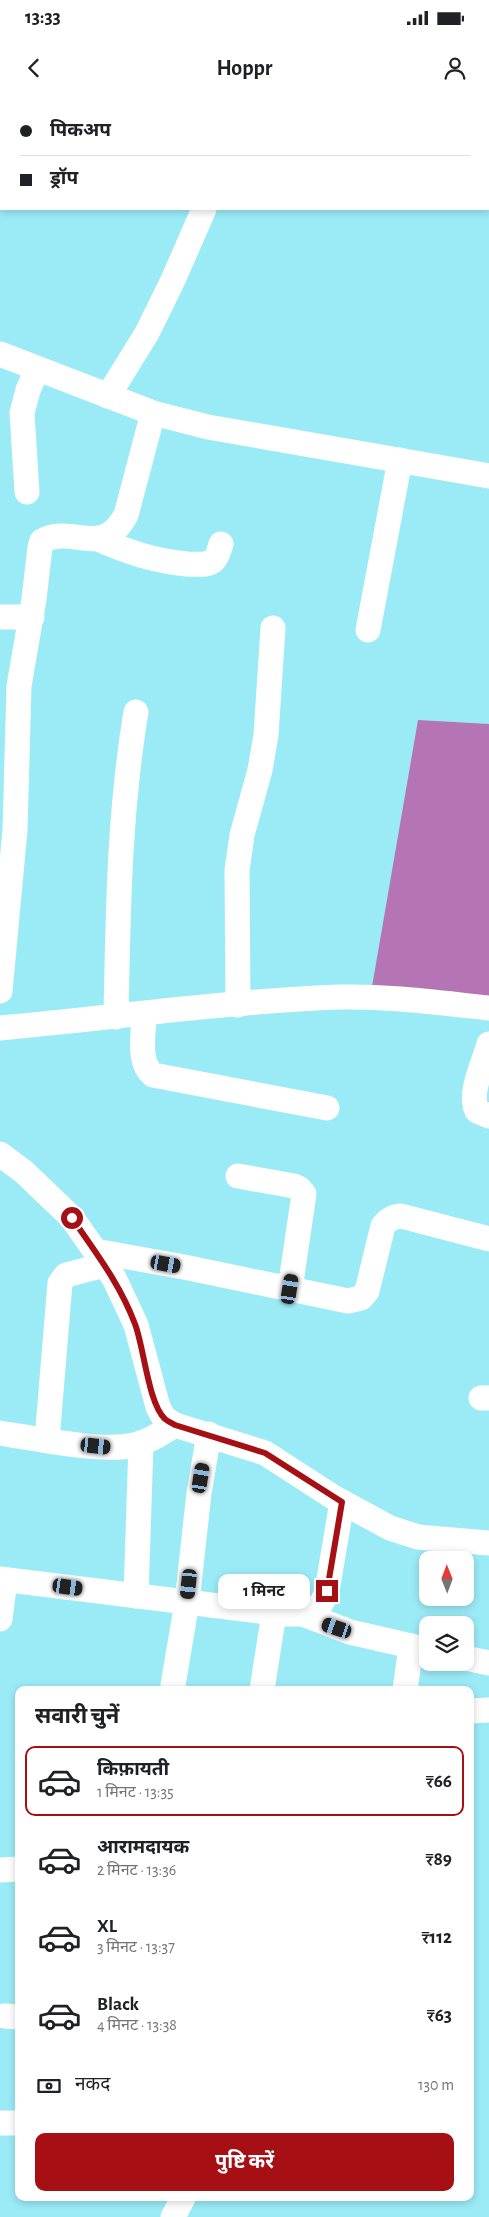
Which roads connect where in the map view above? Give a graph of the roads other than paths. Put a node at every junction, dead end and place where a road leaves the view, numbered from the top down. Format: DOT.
graph roads {
  1 [pos="204,210"];
  2 [pos="0,354"];
  3 [pos="37,370"];
  4 [pos="108,396"];
  5 [pos="153,413"];
  6 [pos="400,460"];
  7 [pos="489,476"];
  8 [pos="27,492"];
  9 [pos="98,539"];
  10 [pos="221,544"];
  11 [pos="0,617"];
  12 [pos="32,617"];
  13 [pos="272,628"];
  14 [pos="368,630"];
  15 [pos="136,712"];
  16 [pos="0,991"];
  17 [pos="238,1005"];
  18 [pos="489,1008"];
  19 [pos="144,1014"];
  20 [pos="116,1017"];
  21 [pos="0,1028"];
  22 [pos="489,1044"];
  23 [pos="327,1108"];
  24 [pos="489,1116"];
  25 [pos="0,1154"];
  26 [pos="238,1176"];
  27 [pos="489,1239"];
  28 [pos="100,1258"];
  29 [pos="290,1289"];
  30 [pos="175,1425"];
  31 [pos="0,1433"];
  32 [pos="209,1434"];
  33 [pos="47,1440"];
  34 [pos="141,1443"];
  35 [pos="342,1502"];
  36 [pos="489,1543"];
  37 [pos="2,1579"];
  38 [pos="136,1596"];
  39 [pos="187,1602"];
  40 [pos="274,1613"];
  41 [pos="303,1614"];
  42 [pos="0,1619"];
  43 [pos="419,1648"];
  44 [pos="474,1660"];
  45 [pos="489,1663"];
  46 [pos="173,1685"];
  47 [pos="263,1686"];
  48 [pos="406,1686"];
  49 [pos="489,1710"];
  50 [pos="474,1711"];
  51 [pos="15,1869"];
  52 [pos="0,1870"];
  53 [pos="0,2123"];
  54 [pos="15,2123"];
  1 -- 4 [label="street"];
  2 -- 3 [label="street"];
  3 -- 4 [label="street"];
  3 -- 8 [label="street"];
  4 -- 5 [label="street"];
  5 -- 6 [label="street"];
  5 -- 9 [label="street"];
  6 -- 7 [label="street"];
  6 -- 14 [label="street"];
  9 -- 10 [label="street"];
  9 -- 12 [label="street"];
  11 -- 12 [label="street"];
  12 -- 16 [label="street"];
  13 -- 17 [label="street"];
  15 -- 20 [label="street"];
  17 -- 18 [label="street"];
  17 -- 19 [label="street"];
  19 -- 20 [label="street"];
  19 -- 23 [label="street"];
  20 -- 21 [label="street"];
  22 -- 24 [label="street"];
  25 -- 28 [label="street"];
  26 -- 29 [label="street"];
  27 -- 29 [label="street"];
  28 -- 29 [label="street"];
  28 -- 30 [label="street"];
  28 -- 33 [label="street"];
  30 -- 32 [label="street"];
  30 -- 34 [label="street"];
  31 -- 33 [label="street"];
  32 -- 35 [label="street"];
  32 -- 39 [label="street"];
  33 -- 34 [label="street"];
  34 -- 38 [label="street"];
  35 -- 36 [label="street"];
  35 -- 41 [label="street"];
  37 -- 38 [label="street"];
  37 -- 42 [label="street"];
  38 -- 39 [label="street"];
  39 -- 40 [label="street"];
  39 -- 46 [label="street"];
  40 -- 41 [label="street"];
  40 -- 47 [label="street"];
  41 -- 43 [label="street"];
  43 -- 48 [label="street"];
  44 -- 45 [label="street"];
  49 -- 50 [label="street"];
  51 -- 52 [label="street"];
  53 -- 54 [label="street"];
}
